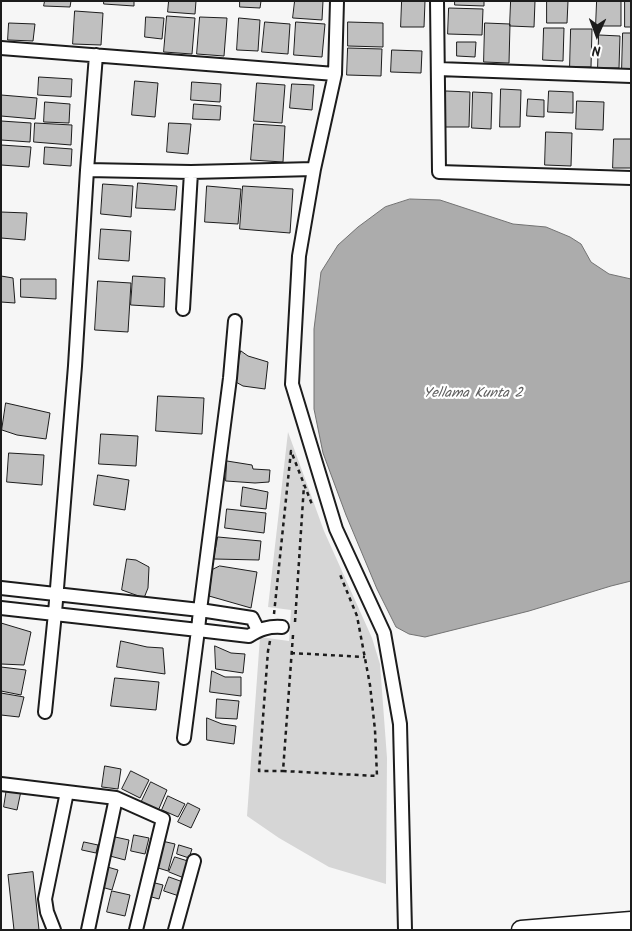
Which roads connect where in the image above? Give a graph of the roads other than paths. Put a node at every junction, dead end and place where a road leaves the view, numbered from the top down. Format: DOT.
graph roads {
  1 [pos="337,1"];
  2 [pos="437,1"];
  3 [pos="1,48"];
  4 [pos="96,55"];
  5 [pos="438,69"];
  6 [pos="335,74"];
  7 [pos="631,76"];
  8 [pos="314,169"];
  9 [pos="87,170"];
  10 [pos="191,172"];
  11 [pos="631,178"];
  12 [pos="182,309"];
  13 [pos="235,321"];
  14 [pos="1,588"];
  15 [pos="56,594"];
  16 [pos="1,608"];
  17 [pos="200,610"];
  18 [pos="55,614"];
  19 [pos="283,627"];
  20 [pos="198,630"];
  21 [pos="258,630"];
  22 [pos="45,712"];
  23 [pos="184,738"];
  24 [pos="1,784"];
  25 [pos="67,792"];
  26 [pos="116,798"];
  27 [pos="194,861"];
  28 [pos="631,921"];
  29 [pos="54,930"];
  30 [pos="88,930"];
  31 [pos="136,930"];
  32 [pos="175,930"];
  33 [pos="405,930"];
  34 [pos="521,930"];
  1 -- 6 [label="street"];
  2 -- 5 [label="street"];
  3 -- 4 [label="street"];
  4 -- 6 [label="street"];
  4 -- 9 [label="street"];
  5 -- 7 [label="street"];
  5 -- 11 [label="street"];
  6 -- 8 [label="street"];
  8 -- 10 [label="street"];
  8 -- 33 [label="street"];
  9 -- 10 [label="street"];
  9 -- 15 [label="street"];
  10 -- 12 [label="street"];
  13 -- 17 [label="street"];
  14 -- 15 [label="street"];
  15 -- 17 [label="street"];
  15 -- 18 [label="street"];
  16 -- 18 [label="street"];
  17 -- 20 [label="street"];
  17 -- 21 [label="street"];
  18 -- 20 [label="street"];
  18 -- 22 [label="street"];
  19 -- 21 [label="street"];
  20 -- 21 [label="street"];
  20 -- 23 [label="street"];
  24 -- 25 [label="street"];
  25 -- 26 [label="street"];
  25 -- 29 [label="street"];
  26 -- 30 [label="street"];
  26 -- 31 [label="street"];
  27 -- 32 [label="street"];
  28 -- 34 [label="main road"];
}
